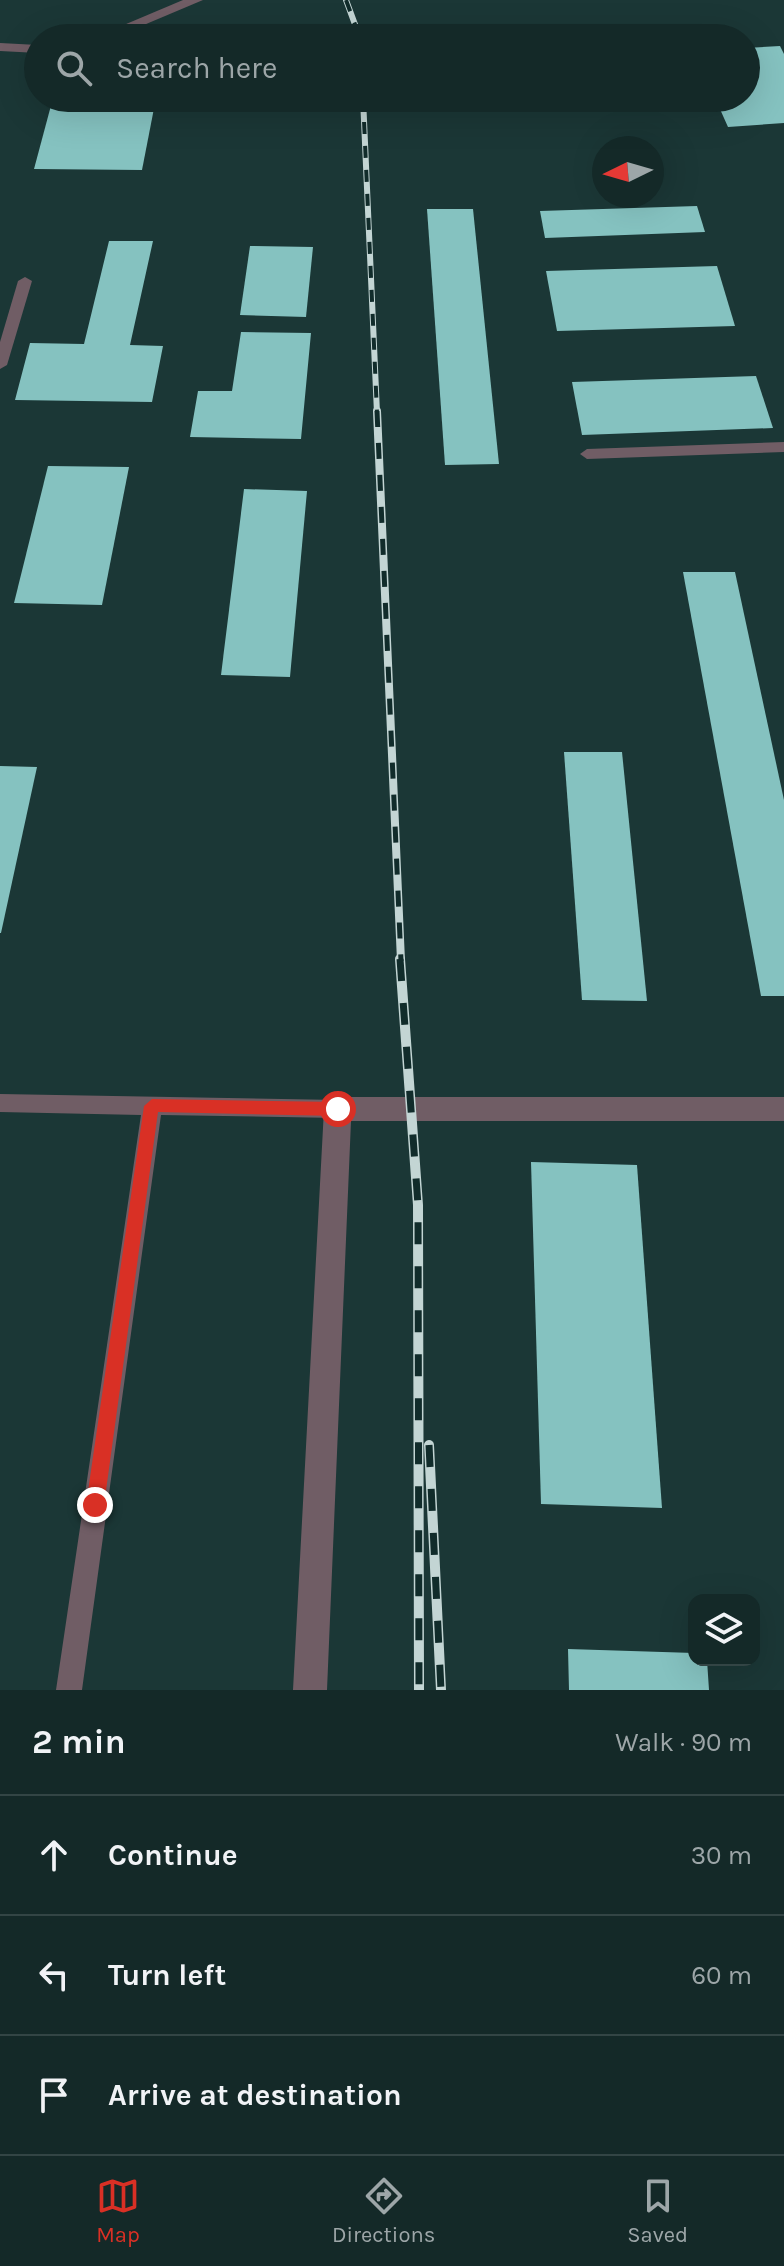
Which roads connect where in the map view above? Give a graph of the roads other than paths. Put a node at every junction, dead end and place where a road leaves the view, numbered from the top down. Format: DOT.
graph roads {
  1 [pos="196,0"];
  2 [pos="135,24"];
  3 [pos="0,47"];
  4 [pos="24,48"];
  5 [pos="25,281"];
  6 [pos="0,365"];
  7 [pos="784,447"];
  8 [pos="587,454"];
  9 [pos="0,1103"];
  10 [pos="152,1106"];
  11 [pos="338,1109"];
  12 [pos="784,1109"];
  13 [pos="69,1690"];
  14 [pos="310,1690"];
  1 -- 2 [label="street"];
  3 -- 4 [label="street"];
  5 -- 6 [label="lane"];
  7 -- 8 [label="lane"];
  9 -- 10 [label="lane"];
  10 -- 11 [label="lane"];
  10 -- 13 [label="lane"];
  11 -- 12 [label="street"];
  11 -- 14 [label="street"];
}
